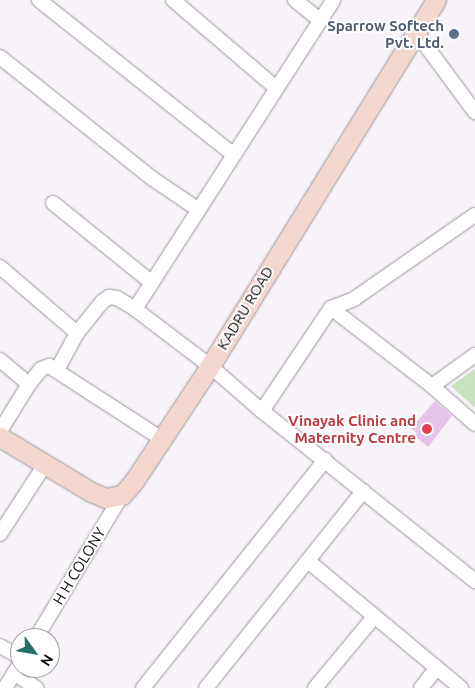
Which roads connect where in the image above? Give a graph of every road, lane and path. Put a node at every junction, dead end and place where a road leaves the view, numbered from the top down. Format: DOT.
graph roads {
  1 [pos="39,0"];
  2 [pos="173,0"];
  3 [pos="295,0"];
  4 [pos="333,0"];
  5 [pos="436,0"];
  6 [pos="320,20"];
  7 [pos="415,31"];
  8 [pos="0,57"];
  9 [pos="276,88"];
  10 [pos="475,112"];
  11 [pos="234,155"];
  12 [pos="53,203"];
  13 [pos="199,210"];
  14 [pos="475,215"];
  15 [pos="0,267"];
  16 [pos="152,283"];
  17 [pos="331,308"];
  18 [pos="135,309"];
  19 [pos="77,333"];
  20 [pos="475,355"];
  21 [pos="0,360"];
  22 [pos="210,366"];
  23 [pos="57,370"];
  24 [pos="29,384"];
  25 [pos="432,386"];
  26 [pos="262,411"];
  27 [pos="475,424"];
  28 [pos="0,432"];
  29 [pos="0,437"];
  30 [pos="162,439"];
  31 [pos="325,460"];
  32 [pos="46,463"];
  33 [pos="364,490"];
  34 [pos="122,495"];
  35 [pos="0,534"];
  36 [pos="308,561"];
  37 [pos="475,581"];
  38 [pos="374,617"];
  39 [pos="42,628"];
  40 [pos="436,669"];
  41 [pos="26,678"];
  42 [pos="36,688"];
  43 [pos="143,688"];
  44 [pos="206,688"];
  45 [pos="315,688"];
  46 [pos="420,688"];
  47 [pos="461,688"];
  1 -- 11 [label="street"];
  2 -- 9 [label="street"];
  3 -- 6 [label="street"];
  4 -- 6 [label="street"];
  5 -- 7 [label="main road, KADRU ROAD"];
  6 -- 9 [label="street"];
  7 -- 10 [label="street"];
  7 -- 22 [label="main road, KADRU ROAD"];
  8 -- 13 [label="street"];
  9 -- 11 [label="street"];
  11 -- 13 [label="street"];
  12 -- 16 [label="street"];
  13 -- 16 [label="street"];
  14 -- 17 [label="street"];
  15 -- 19 [label="street"];
  16 -- 18 [label="street"];
  17 -- 25 [label="street"];
  17 -- 26 [label="street"];
  18 -- 19 [label="street"];
  18 -- 22 [label="street"];
  19 -- 23 [label="street"];
  20 -- 25 [label="street"];
  21 -- 24 [label="street"];
  22 -- 26 [label="street"];
  22 -- 30 [label="main road, KADRU ROAD"];
  23 -- 24 [label="street"];
  23 -- 30 [label="street"];
  24 -- 28 [label="street"];
  25 -- 27 [label="street"];
  26 -- 31 [label="street"];
  29 -- 32 [label="main road"];
  30 -- 34 [label="main road, KADRU ROAD"];
  31 -- 33 [label="street"];
  31 -- 43 [label="street"];
  32 -- 34 [label="main road"];
  32 -- 35 [label="street"];
  33 -- 36 [label="street"];
  33 -- 37 [label="street"];
  34 -- 39 [label="street, H H COLONY"];
  36 -- 38 [label="street"];
  36 -- 44 [label="street"];
  38 -- 40 [label="street"];
  38 -- 45 [label="street"];
  40 -- 46 [label="street"];
  40 -- 47 [label="street"];
  41 -- 42 [label="street"];
}
